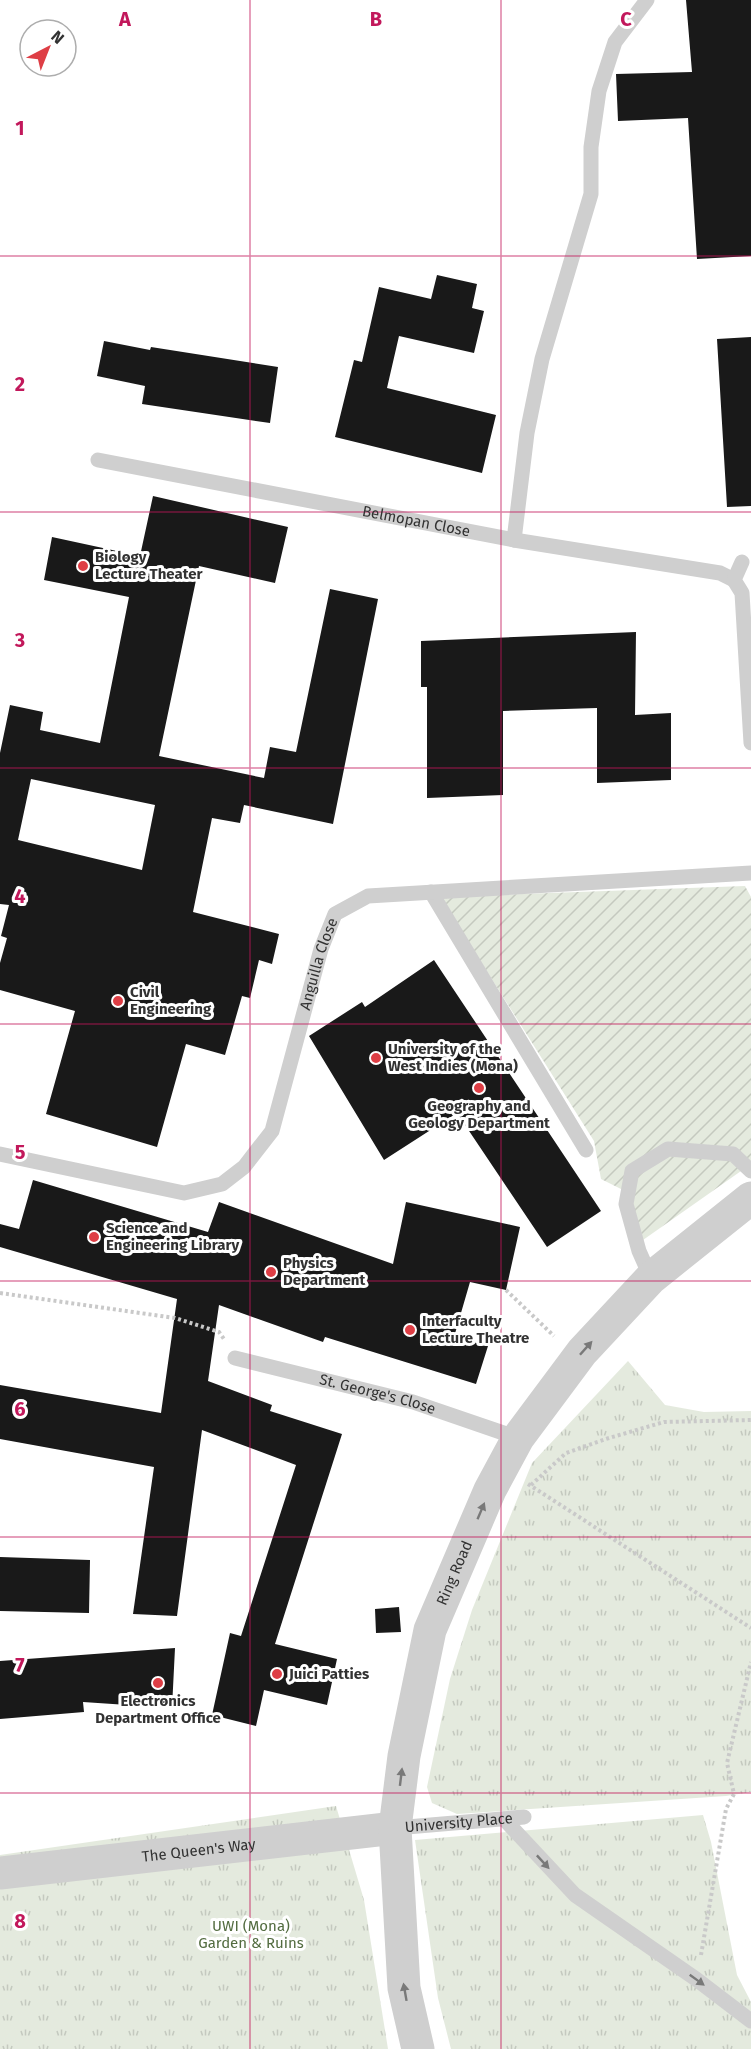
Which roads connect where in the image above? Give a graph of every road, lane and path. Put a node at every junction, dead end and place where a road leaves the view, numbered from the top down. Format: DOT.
graph roads {
  1 [pos="647,0"];
  2 [pos="98,460"];
  3 [pos="514,540"];
  4 [pos="742,561"];
  5 [pos="734,580"];
  6 [pos="751,743"];
  7 [pos="751,873"];
  8 [pos="431,892"];
  9 [pos="586,1150"];
  10 [pos="0,1154"];
  11 [pos="751,1171"];
  12 [pos="751,1198"];
  13 [pos="651,1278"];
  14 [pos="506,1290"];
  15 [pos="0,1293"];
  16 [pos="560,1340"];
  17 [pos="235,1358"];
  18 [pos="751,1419"];
  19 [pos="518,1438"];
  20 [pos="522,1480"];
  21 [pos="530,1485"];
  22 [pos="751,1628"];
  23 [pos="751,1662"];
  24 [pos="524,1817"];
  25 [pos="504,1819"];
  26 [pos="395,1828"];
  27 [pos="0,1873"];
  28 [pos="696,1979"];
  29 [pos="751,2021"];
  30 [pos="418,2049"];
  1 -- 3 [label="lane"];
  2 -- 3 [label="lane, Belmopan Close"];
  3 -- 5 [label="lane, Belmopan Close"];
  4 -- 5 [label="lane"];
  5 -- 6 [label="lane"];
  7 -- 8 [label="lane, Anguilla Close"];
  8 -- 9 [label="lane"];
  8 -- 10 [label="lane, Anguilla Close"];
  11 -- 13 [label="lane"];
  12 -- 13 [label="street, Ring Road"];
  19 -- 13 [label="street, Ring Road, one-way"];
  14 -- 16 [label="path"];
  15 -- 17 [label="path"];
  17 -- 19 [label="lane, St. George's Close"];
  18 -- 21 [label="path"];
  26 -- 19 [label="street, Ring Road, one-way"];
  20 -- 21 [label="path"];
  21 -- 22 [label="path"];
  23 -- 28 [label="path"];
  24 -- 25 [label="lane, University Place"];
  25 -- 26 [label="lane, University Place"];
  25 -- 28 [label="lane, one-way"];
  26 -- 27 [label="street, The Queen's Way"];
  30 -- 26 [label="street, Ring Road, one-way"];
  28 -- 29 [label="lane, one-way"];
}
